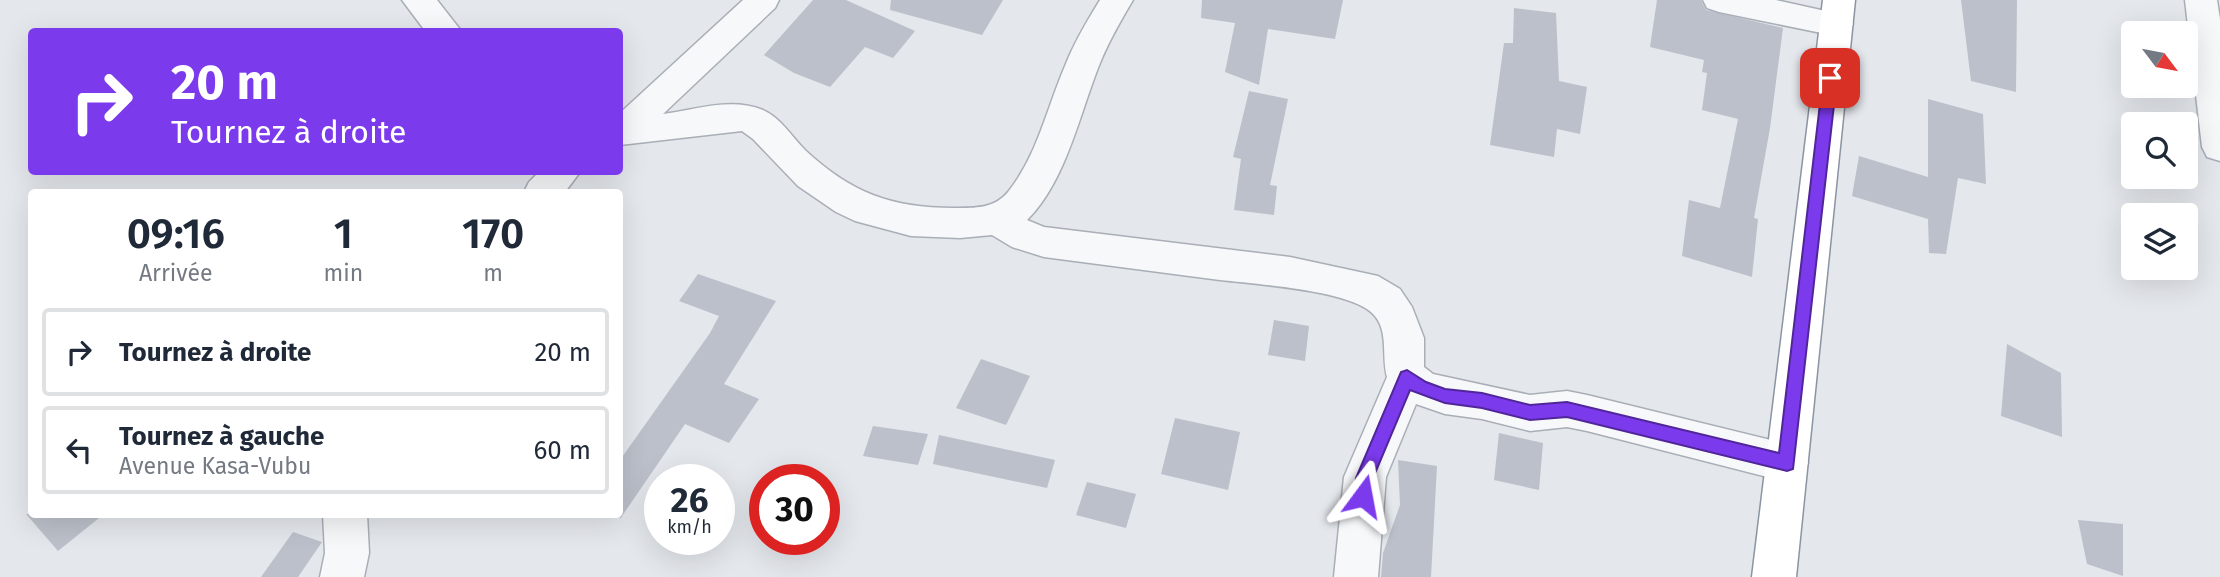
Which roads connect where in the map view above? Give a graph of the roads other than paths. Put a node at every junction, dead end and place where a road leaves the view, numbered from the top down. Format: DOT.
graph roads {
  1 [pos="418,0"];
  2 [pos="763,0"];
  3 [pos="1116,0"];
  4 [pos="1719,0"];
  5 [pos="2201,0"];
  6 [pos="1837,12"];
  7 [pos="442,28"];
  8 [pos="623,130"];
  9 [pos="623,132"];
  10 [pos="2220,147"];
  11 [pos="559,175"];
  12 [pos="545,189"];
  13 [pos="1000,219"];
  14 [pos="1407,377"];
  15 [pos="1787,463"];
  16 [pos="345,518"];
  17 [pos="342,577"];
  18 [pos="1356,577"];
  19 [pos="1774,577"];
  1 -- 7 [label="street"];
  2 -- 8 [label="street"];
  3 -- 13 [label="street"];
  4 -- 6 [label="street"];
  5 -- 10 [label="street"];
  6 -- 15 [label="highway"];
  9 -- 13 [label="street"];
  11 -- 12 [label="street"];
  13 -- 14 [label="street"];
  14 -- 15 [label="street"];
  14 -- 18 [label="street"];
  15 -- 19 [label="highway"];
  16 -- 17 [label="street"];
}
